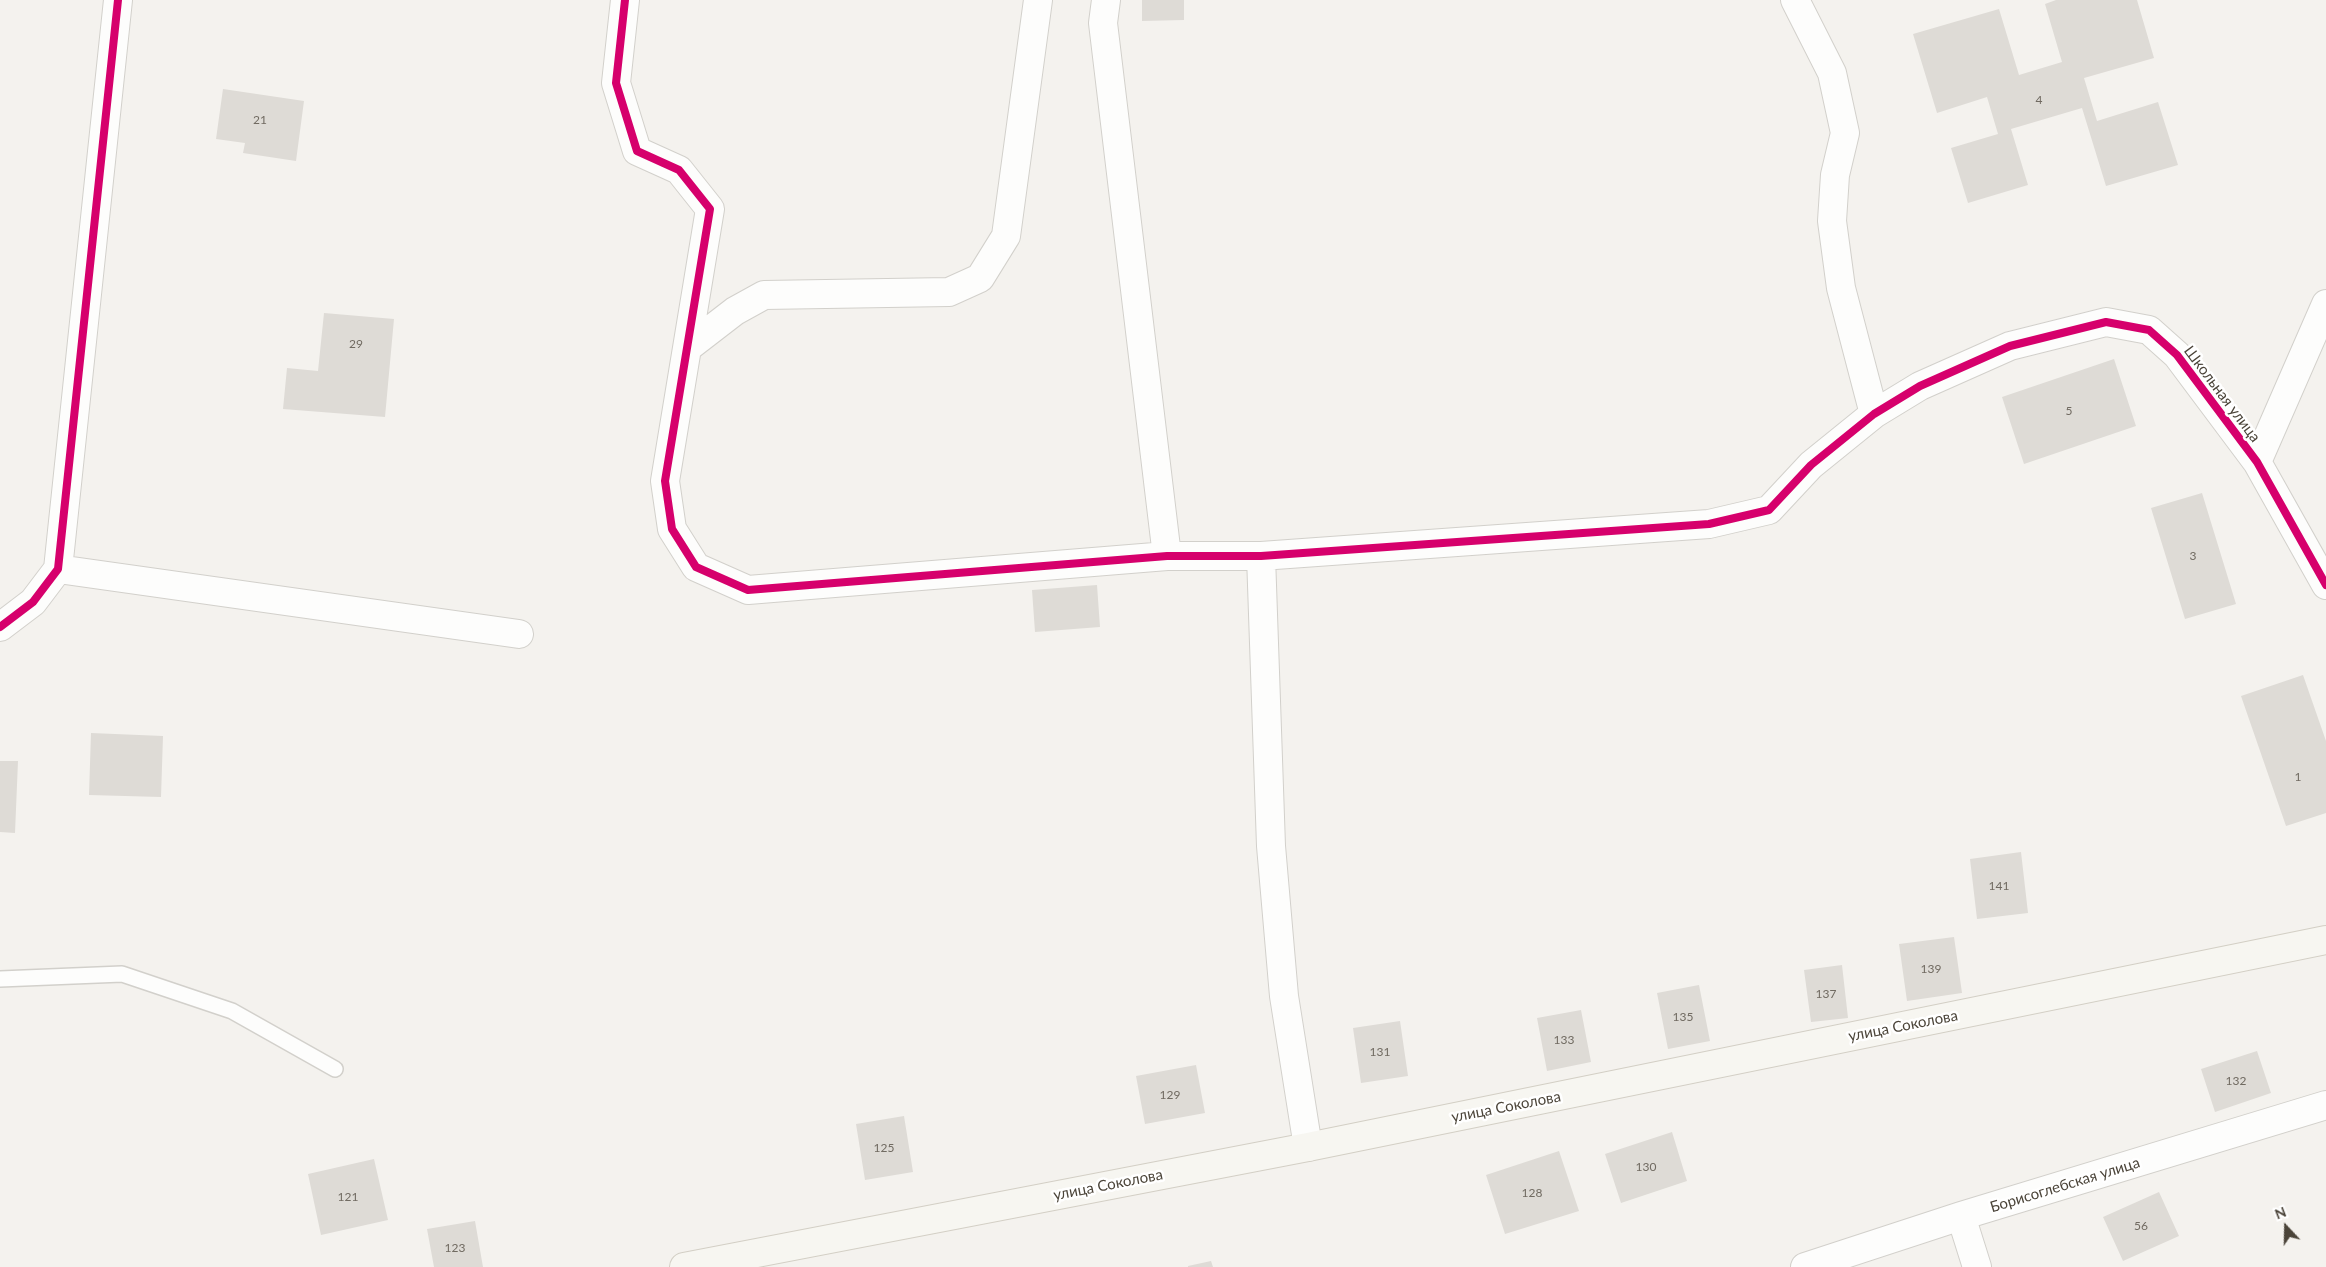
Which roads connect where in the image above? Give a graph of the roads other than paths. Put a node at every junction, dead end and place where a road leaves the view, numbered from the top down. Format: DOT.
graph roads {
  1 [pos="118,0"];
  2 [pos="625,0"];
  3 [pos="1038,0"];
  4 [pos="1106,0"];
  5 [pos="1795,0"];
  6 [pos="2326,304"];
  7 [pos="687,348"];
  8 [pos="1874,414"];
  9 [pos="2257,462"];
  10 [pos="1167,556"];
  11 [pos="1261,556"];
  12 [pos="58,569"];
  13 [pos="2326,585"];
  14 [pos="0,627"];
  15 [pos="519,634"];
  16 [pos="2326,940"];
  17 [pos="0,979"];
  18 [pos="335,1069"];
  19 [pos="2326,1106"];
  20 [pos="1308,1147"];
  21 [pos="1961,1216"];
  22 [pos="684,1267"];
  23 [pos="1805,1267"];
  24 [pos="1977,1267"];
  1 -- 12 [label="street"];
  2 -- 7 [label="street, Школьная улица"];
  3 -- 7 [label="street"];
  4 -- 10 [label="street"];
  5 -- 8 [label="street"];
  6 -- 9 [label="street"];
  7 -- 10 [label="street, Школьная улица"];
  8 -- 9 [label="street, Школьная улица"];
  8 -- 11 [label="street, Школьная улица"];
  9 -- 13 [label="street, Школьная улица"];
  10 -- 11 [label="street, Школьная улица"];
  11 -- 20 [label="street"];
  12 -- 14 [label="street"];
  12 -- 15 [label="street"];
  16 -- 20 [label="main road, улица Соколова"];
  17 -- 18 [label="lane"];
  19 -- 21 [label="street, Борисоглебская улица"];
  20 -- 22 [label="main road, улица Соколова"];
  21 -- 23 [label="street, Борисоглебская улица"];
  21 -- 24 [label="street"];
}
